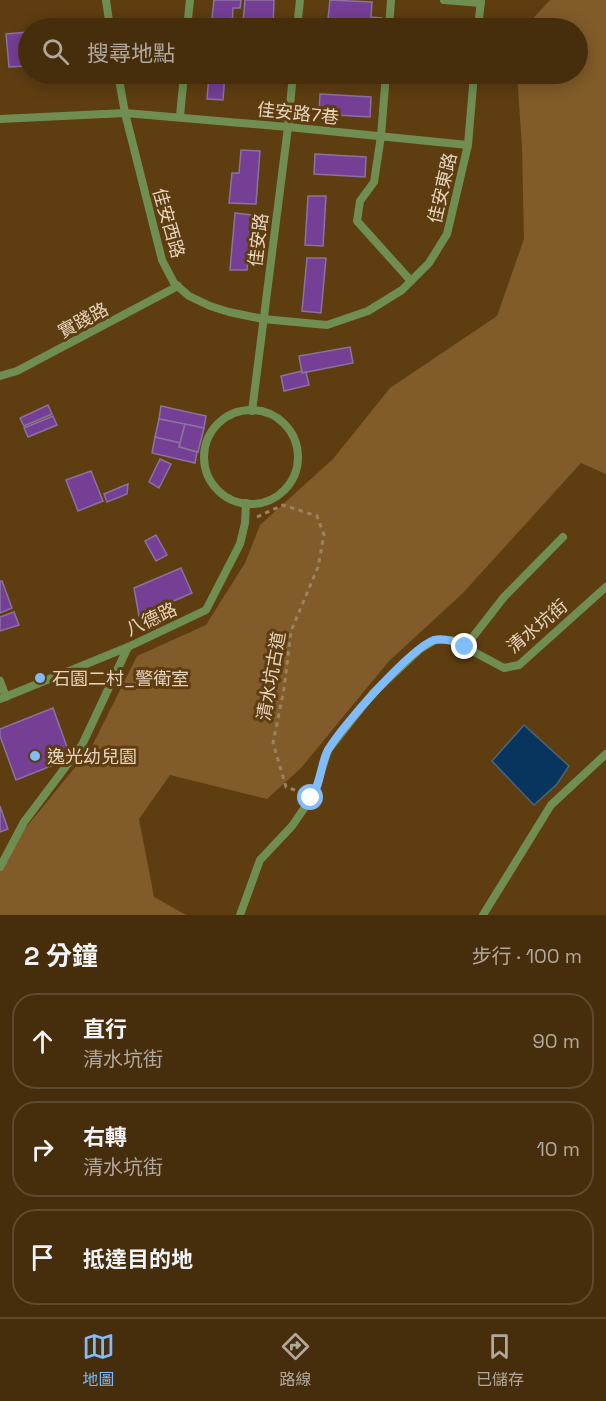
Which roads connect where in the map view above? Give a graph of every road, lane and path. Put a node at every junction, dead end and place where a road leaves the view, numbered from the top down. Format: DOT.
graph roads {
  1 [pos="106,0"];
  2 [pos="190,0"];
  3 [pos="300,0"];
  4 [pos="391,0"];
  5 [pos="444,0"];
  6 [pos="481,2"];
  7 [pos="109,18"];
  8 [pos="188,18"];
  9 [pos="298,18"];
  10 [pos="390,18"];
  11 [pos="479,18"];
  12 [pos="120,84"];
  13 [pos="183,84"];
  14 [pos="292,84"];
  15 [pos="385,84"];
  16 [pos="473,84"];
  17 [pos="125,113"];
  18 [pos="180,117"];
  19 [pos="0,119"];
  20 [pos="288,126"];
  21 [pos="381,136"];
  22 [pos="468,145"];
  23 [pos="411,281"];
  24 [pos="178,286"];
  25 [pos="263,319"];
  26 [pos="0,376"];
  27 [pos="252,411"];
  28 [pos="246,502"];
  29 [pos="245,524"];
  30 [pos="563,537"];
  31 [pos="606,587"];
  32 [pos="128,647"];
  33 [pos="465,647"];
  34 [pos="0,681"];
  35 [pos="3,698"];
  36 [pos="606,754"];
  37 [pos="311,798"];
  38 [pos="0,867"];
  39 [pos="240,915"];
  40 [pos="483,915"];
  1 -- 7 [label="lane"];
  2 -- 8 [label="lane"];
  3 -- 9 [label="lane"];
  4 -- 10 [label="lane"];
  5 -- 6 [label="lane"];
  6 -- 11 [label="lane"];
  12 -- 17 [label="lane, 佳安西路"];
  13 -- 18 [label="lane"];
  14 -- 20 [label="lane, 佳安路"];
  15 -- 21 [label="lane"];
  16 -- 22 [label="lane, 佳安東路"];
  17 -- 18 [label="lane, 佳安路7巷"];
  17 -- 19 [label="lane, 佳安路7巷"];
  17 -- 24 [label="lane, 佳安西路"];
  18 -- 20 [label="lane, 佳安路7巷"];
  20 -- 21 [label="lane, 佳安路7巷"];
  20 -- 25 [label="lane, 佳安路"];
  21 -- 22 [label="lane, 佳安路7巷"];
  21 -- 23 [label="lane"];
  22 -- 23 [label="lane, 佳安東路"];
  23 -- 25 [label="lane, 佳安東路"];
  24 -- 25 [label="lane, 佳安西路"];
  24 -- 26 [label="lane, 實踐路"];
  25 -- 27 [label="lane, 佳安路"];
  27 -- 28 [label="lane"];
  27 -- 28 [label="lane"];
  28 -- 29 [label="lane, 八德路"];
  29 -- 32 [label="lane, 八德路"];
  29 -- 37 [label="path, 清水坑古道"];
  30 -- 33 [label="lane"];
  31 -- 33 [label="lane, 清水坑街"];
  32 -- 35 [label="lane, 八德路"];
  32 -- 38 [label="lane"];
  33 -- 37 [label="lane, 清水坑街"];
  34 -- 35 [label="lane"];
  36 -- 40 [label="lane"];
  37 -- 39 [label="lane, 清水坑街"];
}
